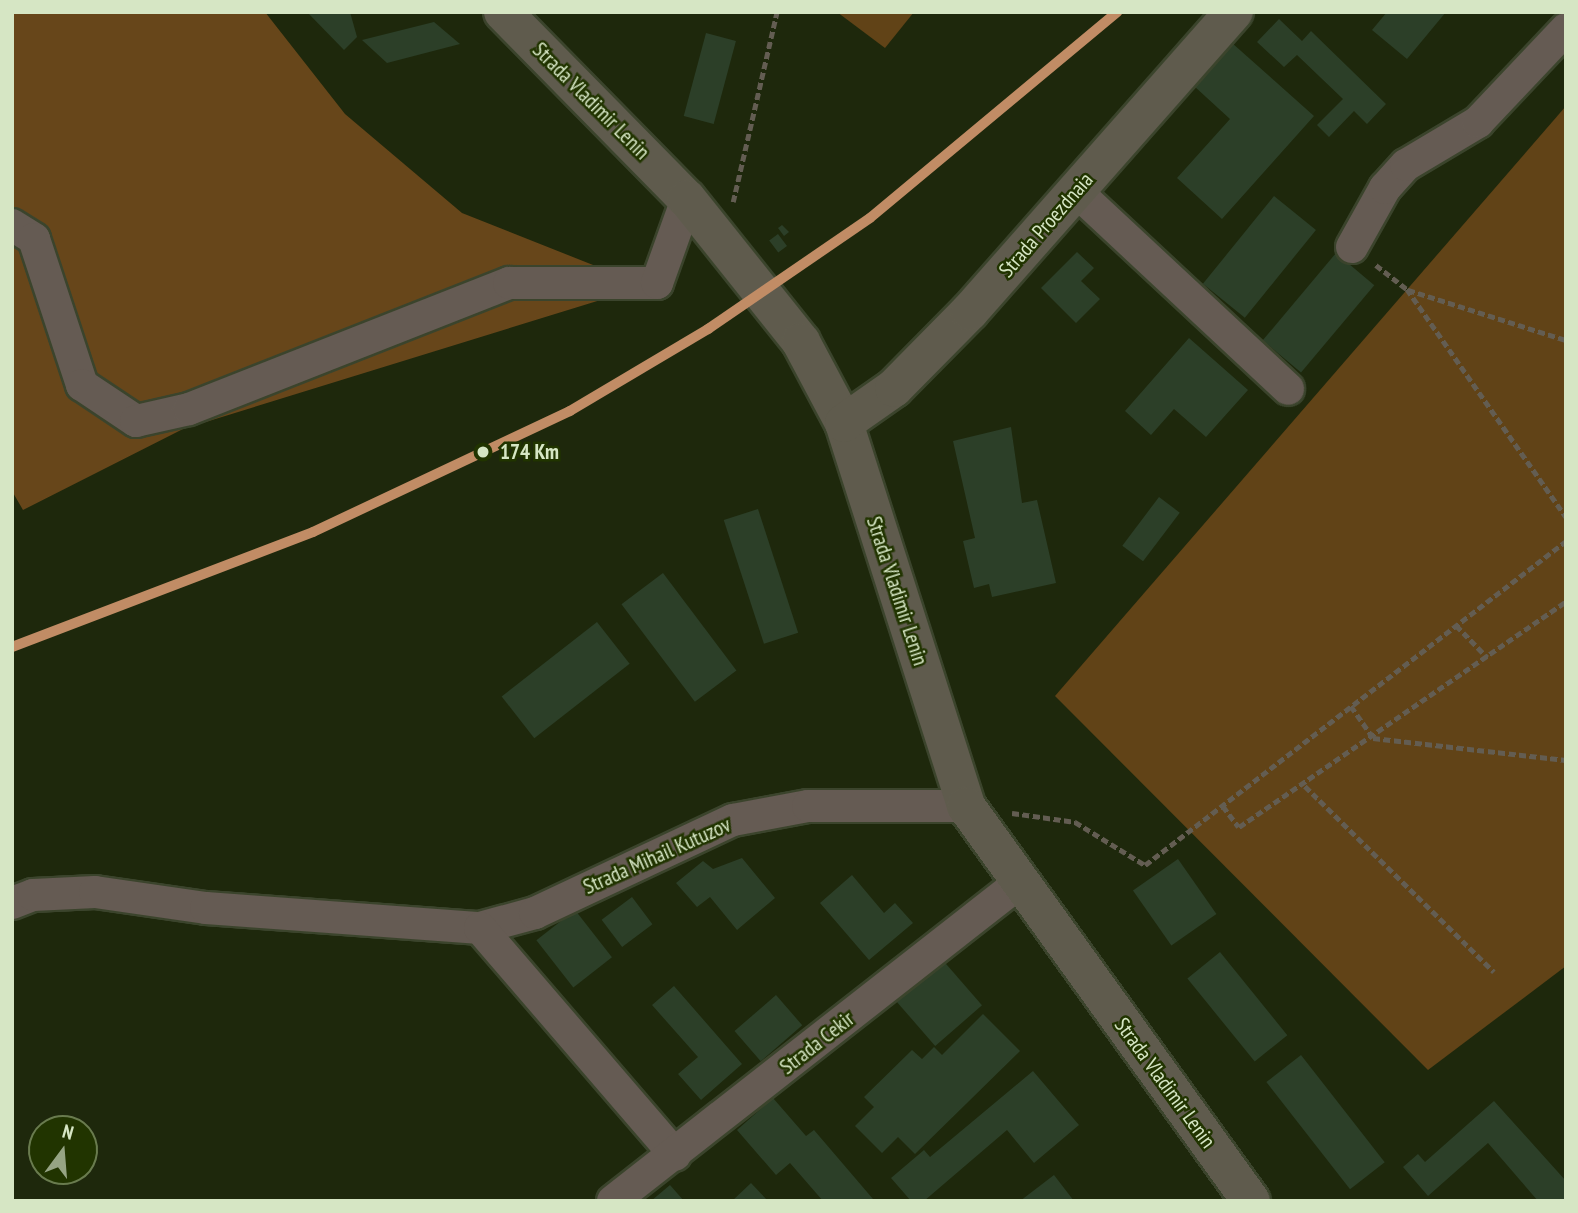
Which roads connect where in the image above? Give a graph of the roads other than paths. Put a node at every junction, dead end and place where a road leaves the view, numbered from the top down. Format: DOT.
graph roads {
  1 [pos="503,12"];
  2 [pos="1234,12"];
  3 [pos="1566,29"];
  4 [pos="1076,191"];
  5 [pos="687,199"];
  6 [pos="12,225"];
  7 [pos="1352,247"];
  8 [pos="1288,388"];
  9 [pos="844,423"];
  10 [pos="966,806"];
  11 [pos="1019,883"];
  12 [pos="12,903"];
  13 [pos="481,928"];
  14 [pos="675,1155"];
  15 [pos="613,1201"];
  16 [pos="1251,1201"];
  1 -- 5 [label="main road, Strada Vladimir Lenin"];
  2 -- 4 [label="main road, Strada Proezdnaia"];
  3 -- 7 [label="street"];
  4 -- 8 [label="street"];
  4 -- 9 [label="main road, Strada Proezdnaia"];
  5 -- 6 [label="street"];
  5 -- 9 [label="main road, Strada Vladimir Lenin"];
  9 -- 10 [label="main road, Strada Vladimir Lenin"];
  10 -- 11 [label="main road, Strada Vladimir Lenin"];
  10 -- 13 [label="street, Strada Mihail Kutuzov"];
  11 -- 14 [label="street, Strada Cekir"];
  11 -- 16 [label="main road, Strada Vladimir Lenin"];
  12 -- 13 [label="street, Strada Mihail Kutuzov"];
  13 -- 14 [label="street"];
  14 -- 15 [label="street, Strada Cekir"];
}
